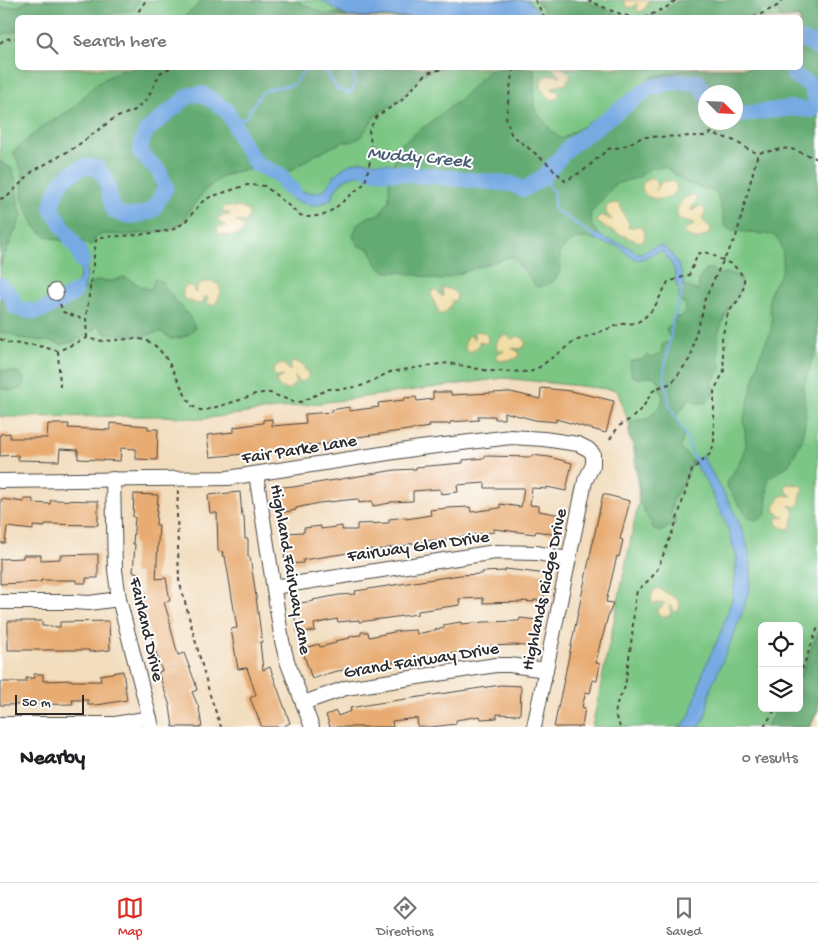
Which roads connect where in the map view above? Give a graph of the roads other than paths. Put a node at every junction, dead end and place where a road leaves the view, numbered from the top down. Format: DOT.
graph roads {
  1 [pos="594,460"];
  2 [pos="256,474"];
  3 [pos="0,480"];
  4 [pos="113,480"];
  5 [pos="568,559"];
  6 [pos="274,587"];
  7 [pos="119,599"];
  8 [pos="0,602"];
  9 [pos="546,670"];
  10 [pos="303,703"];
  11 [pos="151,722"];
  12 [pos="0,724"];
  13 [pos="312,727"];
  14 [pos="534,727"];
  1 -- 2 [label="street, Fair Parke Lane"];
  1 -- 5 [label="street, Highlands Ridge Drive"];
  2 -- 4 [label="street, Fair Parke Lane"];
  2 -- 6 [label="street, Highland Fairway Lane"];
  3 -- 4 [label="street, Fair Parke Lane"];
  4 -- 7 [label="street, Fairland Drive"];
  5 -- 6 [label="street, Fairway Glen Drive"];
  5 -- 9 [label="street, Highlands Ridge Drive"];
  6 -- 10 [label="street, Highland Fairway Lane"];
  7 -- 8 [label="street"];
  7 -- 11 [label="street, Fairland Drive"];
  9 -- 10 [label="street, Grand Fairway Drive"];
  9 -- 14 [label="street, Highlands Ridge Drive"];
  10 -- 13 [label="street, Highland Fairway Lane"];
  11 -- 12 [label="street"];
}
